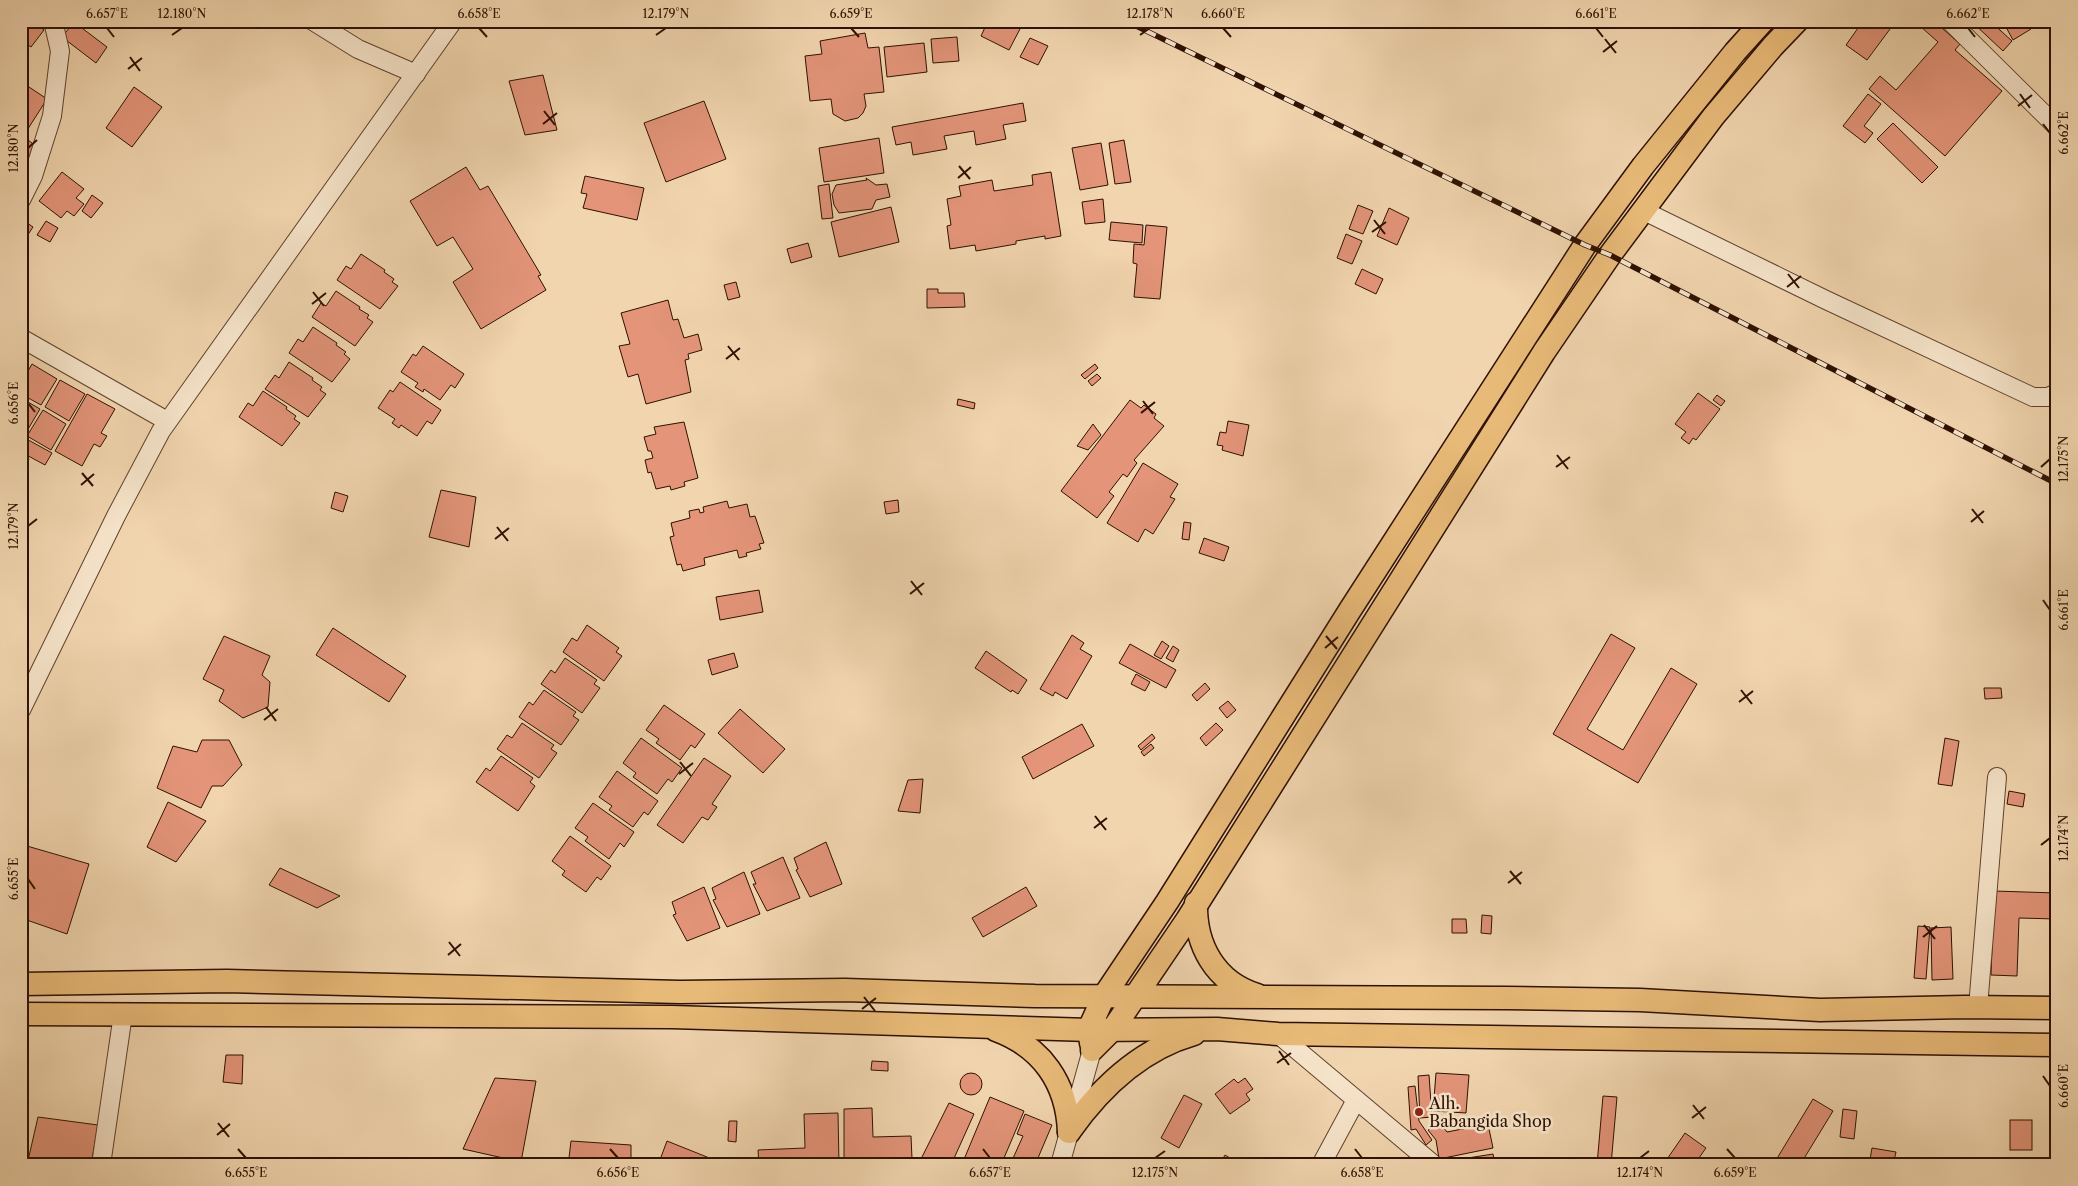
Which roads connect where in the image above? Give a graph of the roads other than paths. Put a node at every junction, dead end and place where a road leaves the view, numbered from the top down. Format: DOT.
graph roads {
  1 [pos="53,21"];
  2 [pos="313,21"];
  3 [pos="453,21"];
  4 [pos="1763,21"];
  5 [pos="1797,21"];
  6 [pos="1950,21"];
  7 [pos="416,74"];
  8 [pos="2057,126"];
  9 [pos="21,200"];
  10 [pos="1642,210"];
  11 [pos="21,338"];
  12 [pos="2057,393"];
  13 [pos="167,421"];
  14 [pos="21,710"];
  15 [pos="1997,777"];
  16 [pos="1196,903"];
  17 [pos="21,984"];
  18 [pos="1104,996"];
  19 [pos="1135,996"];
  20 [pos="1262,996"];
  21 [pos="1978,1007"];
  22 [pos="2057,1008"];
  23 [pos="21,1014"];
  24 [pos="123,1014"];
  25 [pos="979,1027"];
  26 [pos="1113,1029"];
  27 [pos="1217,1029"];
  28 [pos="1278,1034"];
  29 [pos="1091,1040"];
  30 [pos="2057,1045"];
  31 [pos="1356,1100"];
  32 [pos="1069,1132"];
  33 [pos="101,1165"];
  34 [pos="1060,1165"];
  35 [pos="1321,1165"];
  36 [pos="1434,1165"];
  1 -- 9 [label="street"];
  2 -- 7 [label="street"];
  3 -- 7 [label="street"];
  4 -- 18 [label="main road"];
  5 -- 10 [label="main road"];
  6 -- 8 [label="street"];
  7 -- 13 [label="street"];
  10 -- 12 [label="street"];
  10 -- 16 [label="main road"];
  11 -- 13 [label="street"];
  13 -- 14 [label="street"];
  15 -- 21 [label="street"];
  16 -- 19 [label="main road"];
  16 -- 20 [label="main road"];
  17 -- 18 [label="main road"];
  18 -- 19 [label="main road"];
  18 -- 29 [label="main road"];
  19 -- 20 [label="main road"];
  19 -- 26 [label="main road"];
  20 -- 21 [label="main road"];
  21 -- 22 [label="main road"];
  23 -- 24 [label="main road"];
  24 -- 25 [label="main road"];
  24 -- 33 [label="street"];
  25 -- 29 [label="main road"];
  25 -- 32 [label="main road"];
  26 -- 27 [label="main road"];
  26 -- 29 [label="main road"];
  27 -- 28 [label="main road"];
  27 -- 32 [label="main road"];
  28 -- 30 [label="main road"];
  28 -- 31 [label="street"];
  29 -- 32 [label="street"];
  31 -- 35 [label="street"];
  31 -- 36 [label="street"];
  32 -- 34 [label="street"];
}
